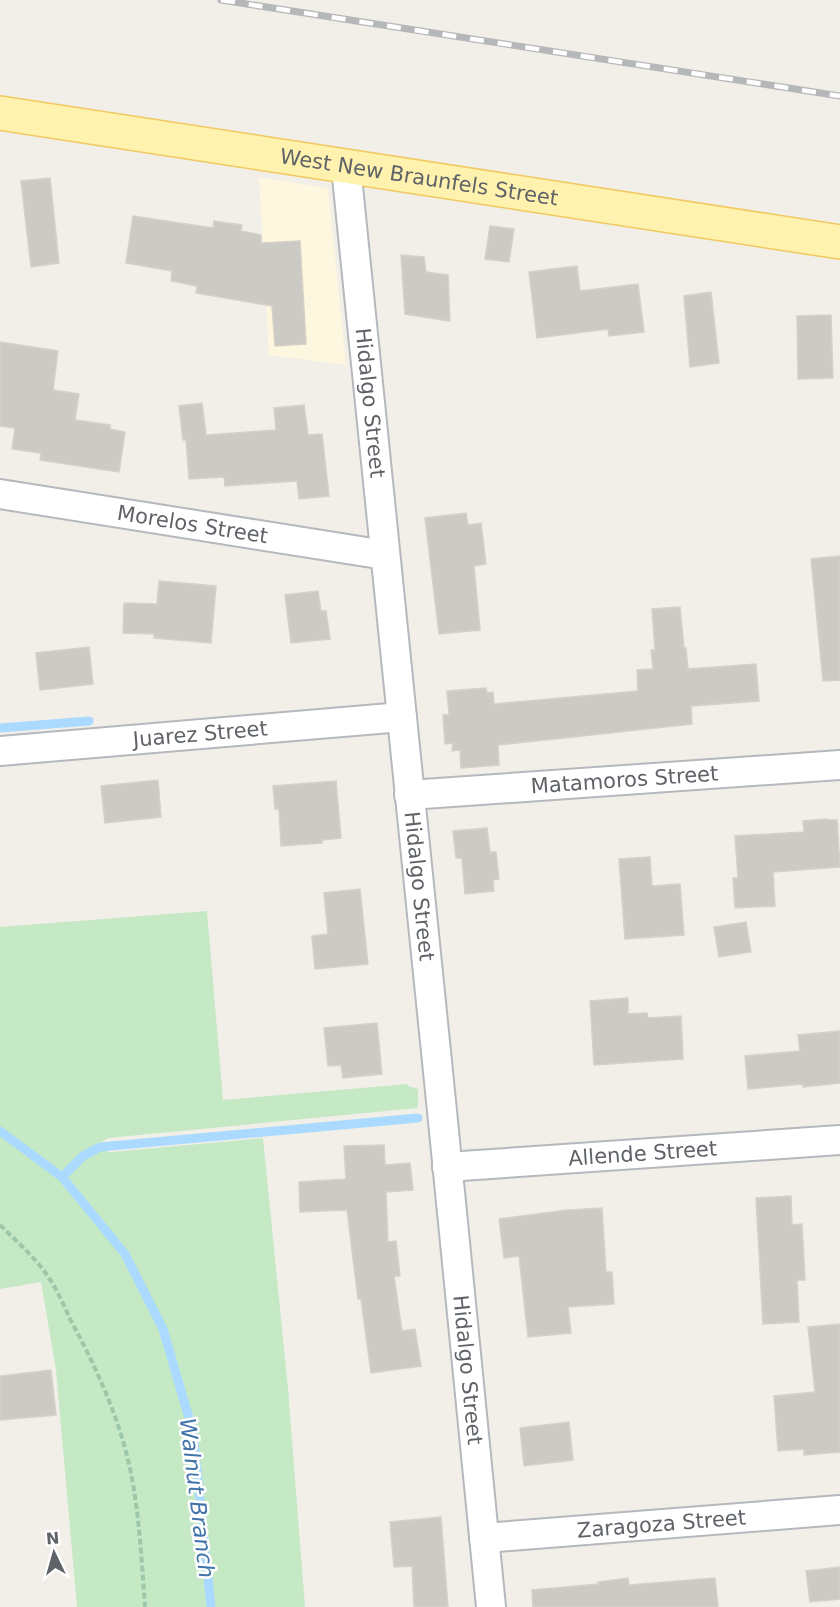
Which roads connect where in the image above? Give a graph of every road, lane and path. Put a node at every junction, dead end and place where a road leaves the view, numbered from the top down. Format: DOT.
graph roads {
  1 [pos="0,113"];
  2 [pos="346,166"];
  3 [pos="840,242"];
  4 [pos="0,494"];
  5 [pos="385,555"];
  6 [pos="402,717"];
  7 [pos="0,751"];
  8 [pos="840,765"];
  9 [pos="409,795"];
  10 [pos="840,1140"];
  11 [pos="447,1167"];
  12 [pos="0,1225"];
  13 [pos="840,1510"];
  14 [pos="484,1538"];
  15 [pos="145,1607"];
  16 [pos="491,1607"];
  1 -- 2 [label="main road, West New Braunfels Street"];
  2 -- 3 [label="main road, West New Braunfels Street"];
  2 -- 5 [label="street, Hidalgo Street"];
  4 -- 5 [label="street, Morelos Street"];
  5 -- 6 [label="street, Hidalgo Street"];
  6 -- 7 [label="street, Juarez Street"];
  6 -- 9 [label="street, Hidalgo Street"];
  8 -- 9 [label="street, Matamoros Street"];
  9 -- 11 [label="street, Hidalgo Street"];
  10 -- 11 [label="street, Allende Street"];
  11 -- 14 [label="street, Hidalgo Street"];
  12 -- 15 [label="path"];
  13 -- 14 [label="street, Zaragoza Street"];
  14 -- 16 [label="street, Hidalgo Street"];
}
